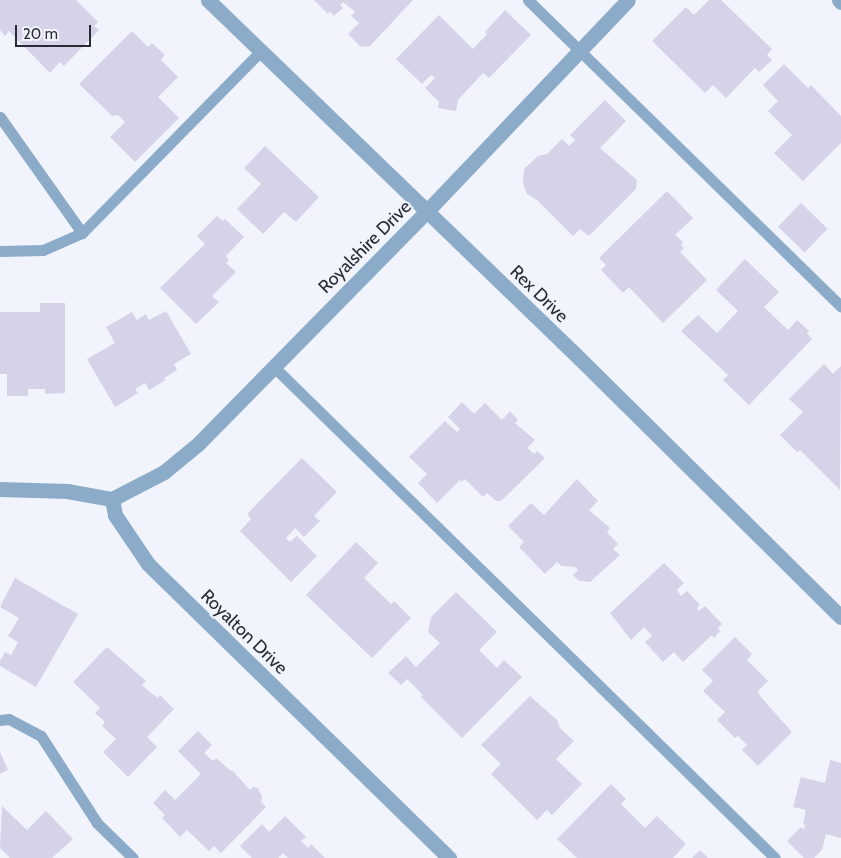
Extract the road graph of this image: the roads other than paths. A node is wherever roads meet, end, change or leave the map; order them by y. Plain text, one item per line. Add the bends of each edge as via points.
1 (208, 0) edge
2 (528, 0) edge
3 (628, 0) edge
4 (580, 50) junction
5 (261, 51) junction
6 (0, 117) edge
7 (427, 212) junction
8 (82, 233) junction
9 (0, 251) edge
10 (841, 306) edge
11 (274, 367) junction
12 (0, 489) edge
13 (112, 499) junction
14 (841, 617) edge
15 (0, 720) edge
16 (133, 858) edge
17 (449, 858) edge
18 (775, 858) edge

1 - 5 street, Rex Drive
2 - 4 lane
3 - 4 street, Royalshire Drive
4 - 7 street, Royalshire Drive
4 - 10 lane
5 - 7 street, Rex Drive
5 - 8 lane
6 - 8 lane
7 - 11 street, Royalshire Drive
7 - 14 street, Rex Drive
8 - 9 lane via 43,250
11 - 13 street, Royalshire Drive via 198,444 164,472
11 - 18 lane
12 - 13 street via 67,491
13 - 17 street, Royalton Drive via 116,515 148,564
15 - 16 lane via 9,719 41,736 98,823

